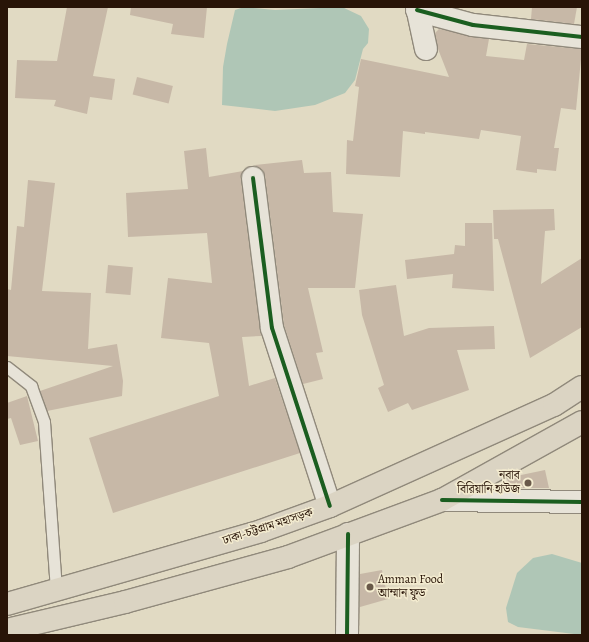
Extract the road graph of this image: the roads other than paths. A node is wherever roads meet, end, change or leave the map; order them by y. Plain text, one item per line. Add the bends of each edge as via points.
1 (417, 9) edge
2 (582, 37) edge
3 (426, 49) dead end
4 (253, 178) dead end
5 (7, 367) edge
6 (582, 387) edge
7 (582, 422) edge
8 (442, 500) junction
9 (582, 502) edge
10 (330, 506) junction
11 (348, 534) junction
12 (56, 589) junction
13 (7, 604) edge
14 (7, 630) edge
15 (347, 635) edge

1 - 2 street via 473,25
1 - 3 street
4 - 10 street via 272,328
5 - 12 lane via 31,386 44,422
6 - 10 highway, ঢাকা-চট্টগ্রাম মহাসড়ক via 554,406
7 - 8 highway
8 - 9 street
8 - 11 highway
10 - 12 highway, ঢাকা-চট্টগ্রাম মহাসড়ক via 261,531
11 - 14 highway via 288,557 125,602
11 - 15 street
12 - 13 highway, ঢাকা-চট্টগ্রাম মহাসড়ক

